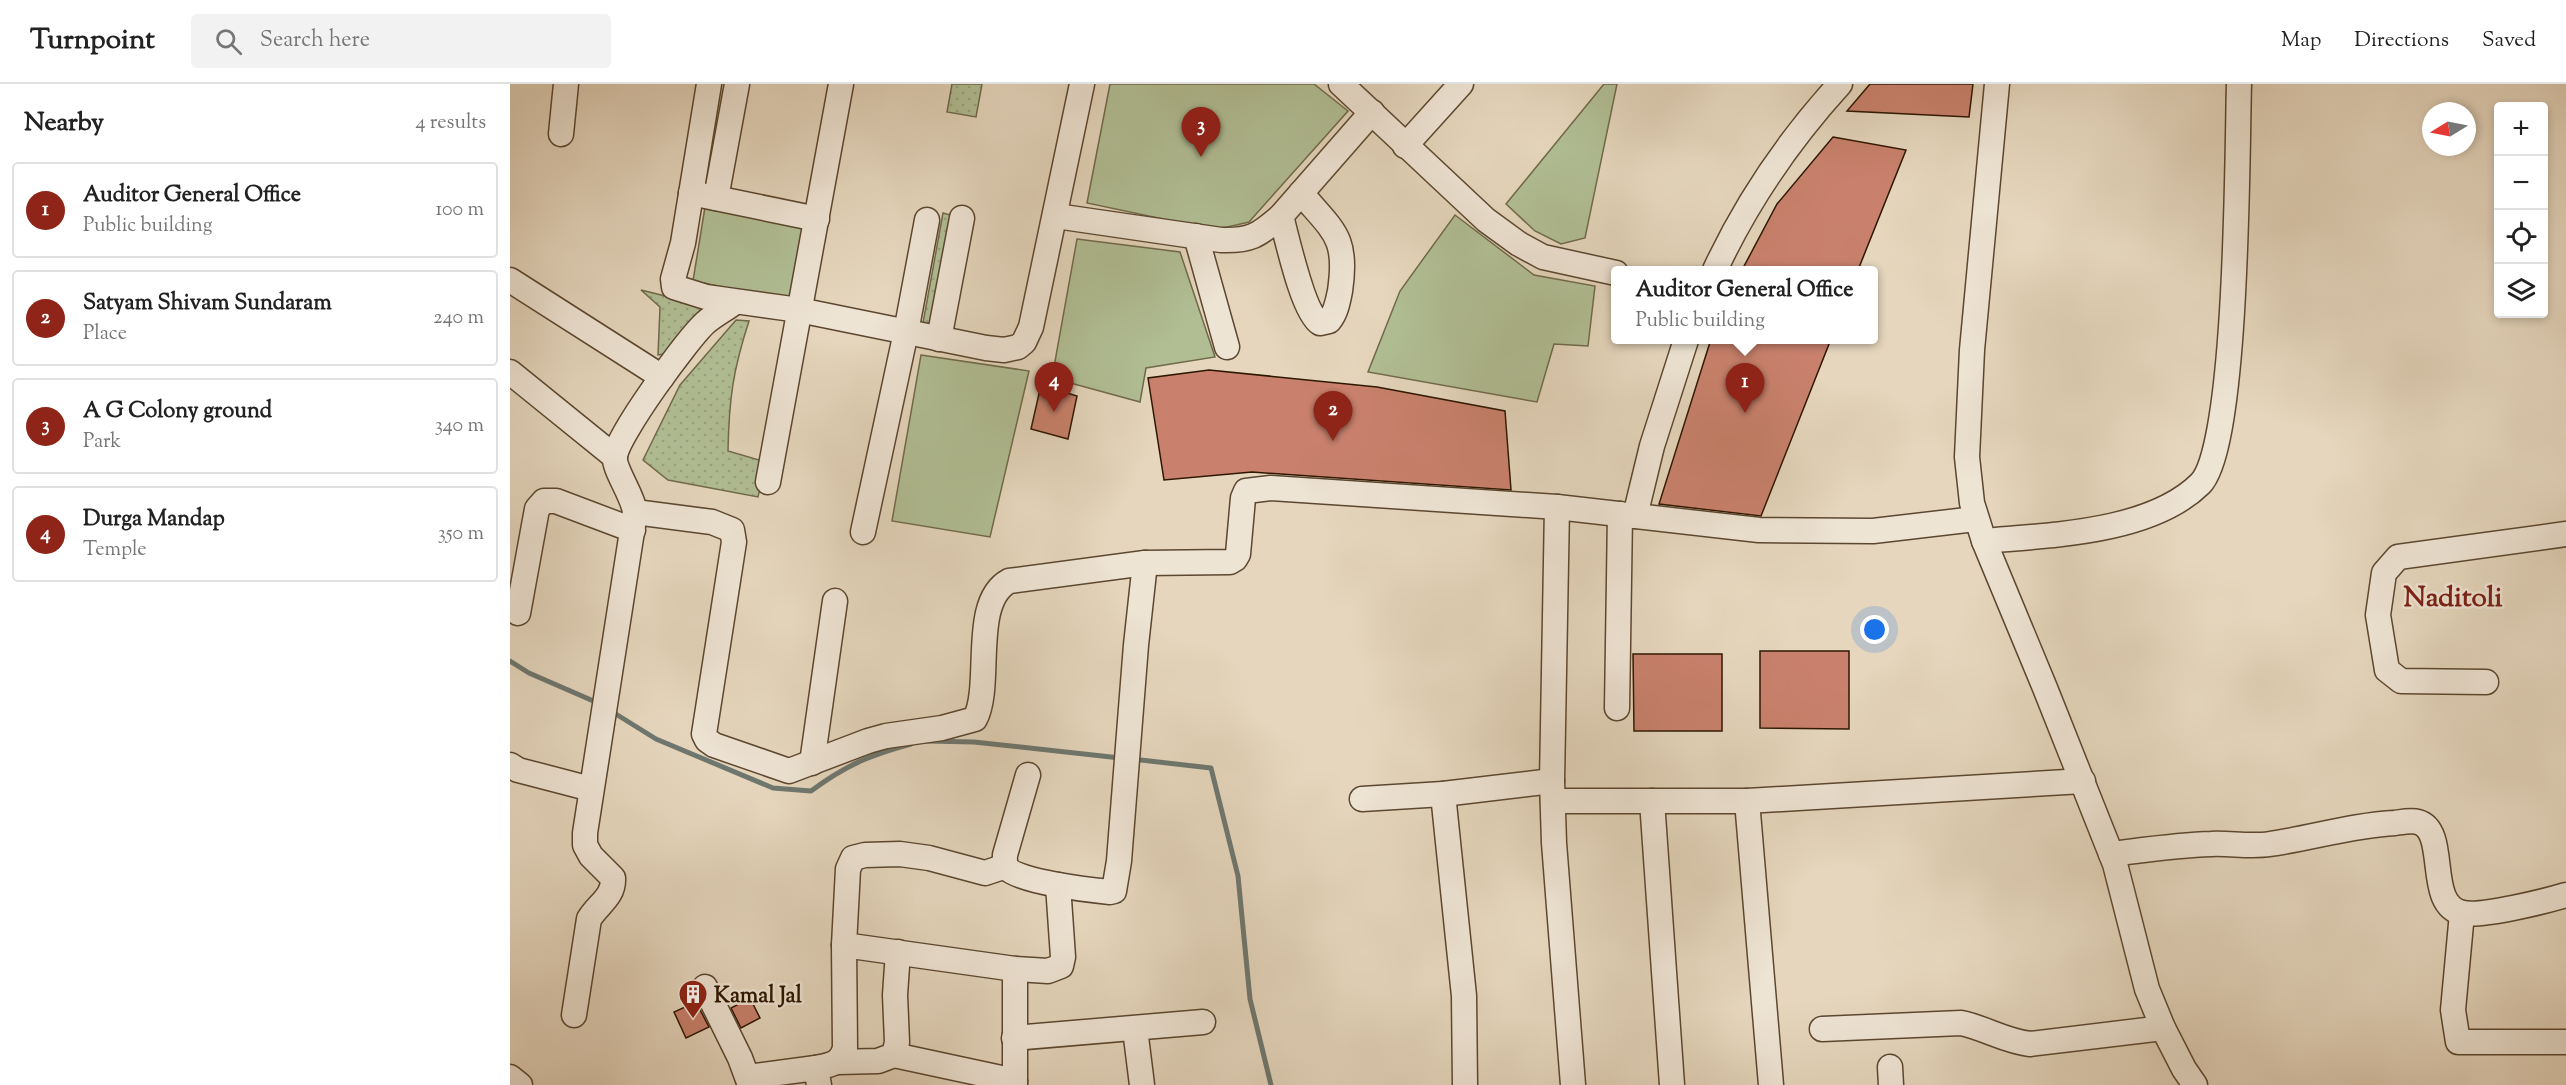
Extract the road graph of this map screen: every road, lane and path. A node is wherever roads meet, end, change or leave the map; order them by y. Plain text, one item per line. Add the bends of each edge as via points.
1 (566, 84) edge
2 (709, 84) edge
3 (737, 84) edge
4 (841, 84) edge
5 (1082, 84) edge
6 (1461, 84) edge
7 (1840, 84) edge
8 (1997, 84) edge
9 (2239, 84) edge
10 (1360, 95) edge
11 (561, 134) dead end
12 (1405, 146) junction
13 (691, 193) junction
14 (1301, 194) junction
15 (716, 198) junction
16 (1056, 216) junction
17 (1281, 216) junction
18 (962, 218) dead end
19 (817, 219) junction
20 (927, 220) dead end
21 (1196, 236) junction
22 (1717, 266) edge
23 (1611, 272) edge
24 (510, 280) edge
25 (735, 302) junction
26 (800, 310) junction
27 (906, 332) junction
28 (939, 339) junction
29 (1684, 344) edge
30 (1227, 347) dead end
31 (510, 372) edge
32 (662, 377) junction
33 (615, 457) junction
34 (768, 482) dead end
35 (1557, 507) junction
36 (1628, 515) junction
37 (1975, 519) junction
38 (634, 521) junction
39 (862, 532) dead end
40 (2566, 534) edge
41 (1984, 541) junction
42 (1145, 563) junction
43 (835, 601) dead end
44 (518, 613) dead end
45 (2486, 682) dead end
46 (1617, 708) dead end
47 (812, 763) junction
48 (510, 765) edge
49 (1028, 775) dead end
50 (2083, 781) junction
51 (591, 789) junction
52 (1553, 791) junction
53 (1443, 794) junction
54 (1362, 799) dead end
55 (1652, 801) junction
56 (1747, 801) junction
57 (2111, 854) junction
58 (1006, 866) junction
59 (1058, 885) junction
60 (2566, 895) edge
61 (2462, 913) junction
62 (844, 945) junction
63 (898, 952) junction
64 (1015, 969) junction
65 (705, 987) dead end
66 (574, 1015) dead end
67 (1203, 1022) dead end
68 (2163, 1028) junction
69 (1135, 1029) junction
70 (1822, 1029) dead end
71 (1014, 1038) junction
72 (2566, 1042) edge
73 (894, 1055) junction
74 (824, 1072) edge
75 (510, 1077) edge
76 (749, 1081) edge
77 (1015, 1083) edge
78 (520, 1085) edge
79 (1142, 1085) edge
80 (1465, 1085) edge
81 (1573, 1085) edge
82 (1672, 1085) edge
83 (1771, 1085) edge
84 (2195, 1085) edge

1 - 11 street
2 - 13 street
3 - 15 street
4 - 19 street
5 - 16 street
6 - 12 street
7 - 22 street via 1806,121 1754,195
8 - 37 street via 1969,411 1968,478
9 - 41 street via 2229,353 2220,427 2203,482 2161,510 2116,524
10 - 12 street
10 - 14 street
12 - 23 street via 1486,220 1519,244 1544,257
13 - 15 street
13 - 25 street via 674,287
14 - 17 street
14 - 17 street via 1332,229 1343,254 1339,297 1329,321 1316,321 1304,298
15 - 19 street
16 - 21 street
16 - 28 street via 1031,327 1024,342 1004,350
17 - 21 street via 1244,241
18 - 28 street
19 - 26 street
20 - 27 street
21 - 30 street
24 - 32 street
25 - 26 street
25 - 32 street via 705,323
26 - 27 street
26 - 34 street
27 - 28 street
27 - 39 street
29 - 36 street
31 - 33 street
32 - 33 street
33 - 38 street via 634,502
35 - 36 street
35 - 42 street via 1249,489 1243,498 1235,559
35 - 52 street
36 - 37 street via 1759,530 1806,531 1873,531
36 - 46 street
37 - 41 street
38 - 44 street via 544,501 537,509
38 - 47 street via 712,522 734,534 704,721 705,738 714,746 780,770 797,770
38 - 51 street
40 - 45 street via 2398,557 2384,573 2378,615 2387,670 2401,681
41 - 50 street
42 - 47 street via 1002,585 994,596 990,613 975,719 877,738
42 - 59 street via 1114,891
43 - 47 street
48 - 51 street
49 - 58 street via 1005,855
50 - 56 street
50 - 57 street
51 - 66 street via 585,845 613,878 614,887 589,919
52 - 53 street
52 - 55 street
52 - 81 street
53 - 54 street
53 - 80 street via 1464,996
55 - 56 street
55 - 82 street
56 - 83 street
57 - 61 street via 2210,844 2268,844 2371,824 2416,822 2431,830 2443,894
57 - 68 street via 2147,988
58 - 59 street via 1013,873
58 - 62 street via 985,873 900,854 853,858 848,869
59 - 64 street via 1063,957 1060,966 1048,971
60 - 61 street
61 - 72 street via 2453,1010 2458,1042
62 - 63 street
62 - 74 street via 845,1048 841,1058
63 - 64 street
63 - 73 street
64 - 71 street
65 - 76 street
67 - 69 street
68 - 70 street via 2030,1044 1961,1023
68 - 84 street
69 - 71 street
69 - 79 street
71 - 77 street
73 - 74 street
73 - 77 street
74 - 76 street
75 - 78 street

